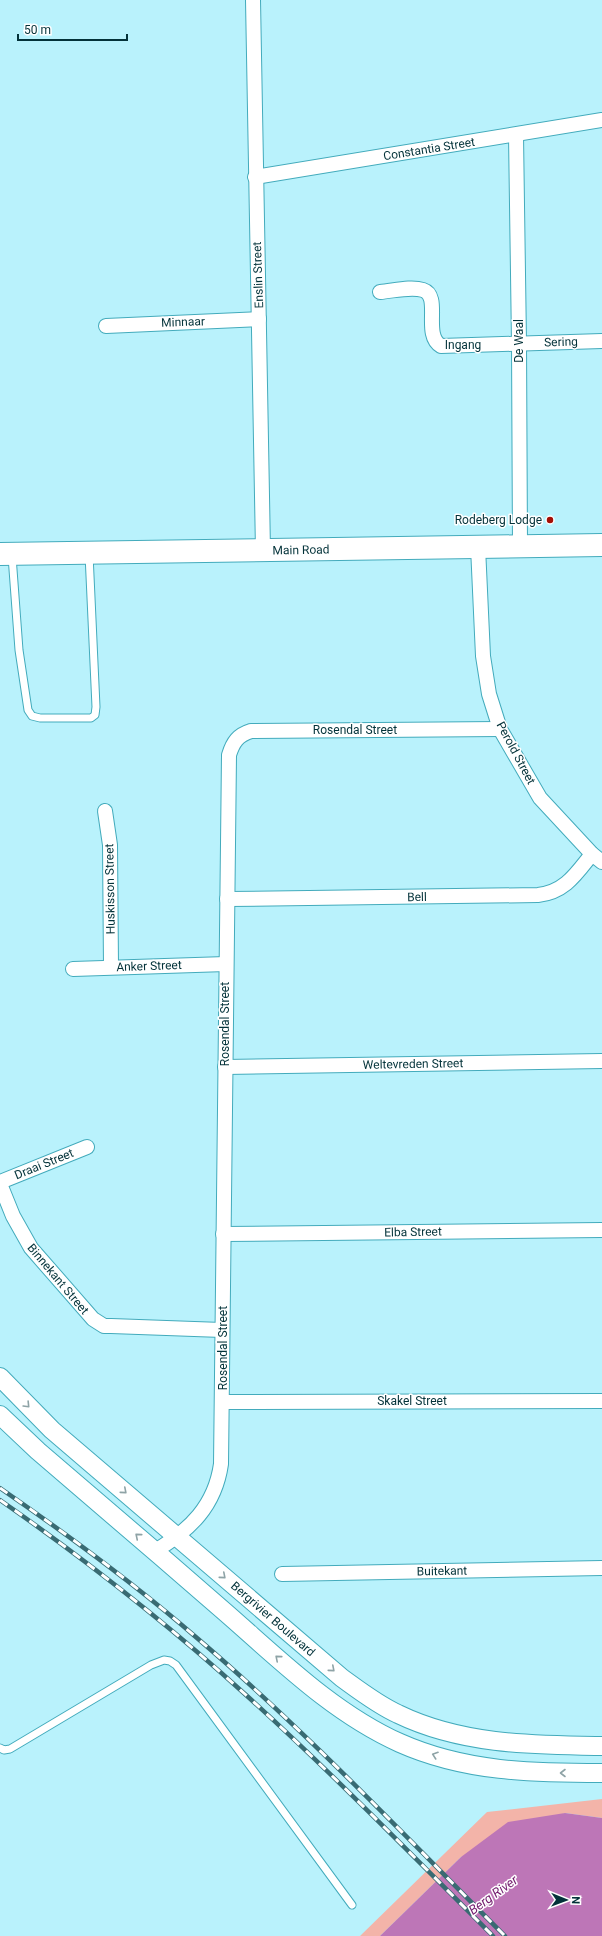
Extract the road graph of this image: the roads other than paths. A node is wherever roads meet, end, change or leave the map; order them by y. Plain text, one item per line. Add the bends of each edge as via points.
1 (253, 0) edge
2 (602, 120) edge
3 (516, 134) junction
4 (255, 177) junction
5 (380, 292) dead end
6 (259, 319) junction
7 (106, 326) dead end
8 (602, 341) edge
9 (520, 344) junction
10 (602, 545) edge
11 (478, 547) junction
12 (520, 547) junction
13 (263, 551) junction
14 (6, 554) edge
15 (89, 554) junction
16 (500, 729) junction
17 (105, 811) dead end
18 (597, 858) edge
19 (227, 899) junction
20 (226, 964) junction
21 (111, 968) junction
22 (73, 969) dead end
23 (602, 1061) edge
24 (225, 1067) junction
25 (87, 1147) dead end
26 (0, 1183) edge
27 (602, 1230) edge
28 (223, 1234) junction
29 (222, 1330) junction
30 (0, 1376) edge
31 (602, 1401) edge
32 (222, 1402) junction
33 (0, 1415) edge
34 (177, 1537) junction
35 (155, 1551) junction
36 (602, 1568) edge
37 (282, 1574) dead end
38 (602, 1746) edge
39 (0, 1748) edge
40 (602, 1773) edge
41 (352, 1905) dead end

1 - 4 street, Enslin Street
2 - 3 street, Constantia Street
3 - 4 street, Constantia Street
3 - 9 street, De Waal
4 - 6 street, Enslin Street
5 - 9 street, Ingang via 418,289 428,293 433,335 441,346
6 - 7 street, Minnaar
6 - 13 street, Enslin Street
8 - 9 street, Sering
9 - 12 street, De Waal
10 - 12 main road, Main Road
11 - 12 main road, Main Road
11 - 13 main road, Main Road
11 - 16 street, Perold Street via 483,656 489,694
13 - 15 main road, Main Road
14 - 15 main road, Main Road
14 - 15 lane via 28,710 32,716 55,719 91,718 95,715
16 - 18 street, Perold Street via 540,798
16 - 19 street, Rosendal Street via 252,731 244,734 232,745 229,755
17 - 21 street, Huskisson Street via 110,845
18 - 19 street, Bell via 558,890 538,895
19 - 20 street, Rosendal Street
20 - 21 street, Anker Street
20 - 24 street, Rosendal Street
21 - 22 street, Anker Street
23 - 24 street, Weltevreden Street
24 - 28 street, Rosendal Street
25 - 26 street, Draai Street
26 - 29 street, Binnekant Street via 13,1216 31,1248 93,1319 104,1326
27 - 28 street, Elba Street
28 - 29 street, Rosendal Street
29 - 32 street, Rosendal Street
30 -> 34 street, Bergrivier Boulevard via 52,1430
31 - 32 street, Skakel Street
32 - 34 street, Rosendal Street via 221,1464 216,1488 202,1510
35 -> 33 street
34 - 35 street, Rosendal Street
34 -> 38 street, Bergrivier Boulevard via 342,1678 398,1714 476,1739 535,1745
40 -> 35 street via 532,1773 483,1767 445,1759 401,1743 370,1728 340,1709 294,1673
36 - 37 street, Buitekant
39 - 41 lane via 10,1749 137,1673 161,1661 170,1660

